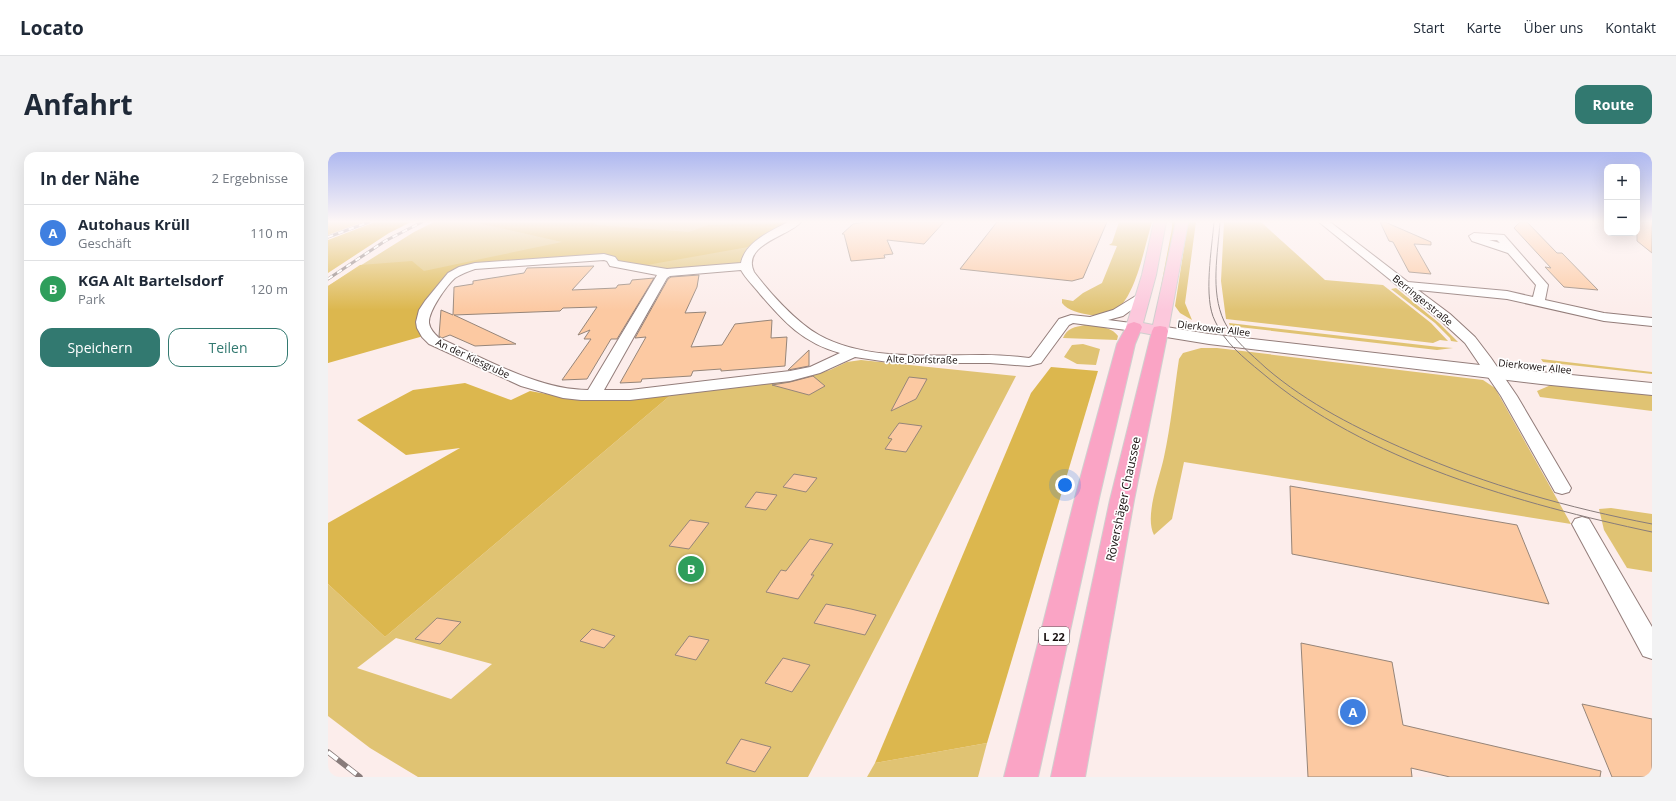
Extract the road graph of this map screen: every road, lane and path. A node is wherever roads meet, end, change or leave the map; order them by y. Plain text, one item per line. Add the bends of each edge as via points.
1 (753, 251) edge
2 (1153, 251) edge
3 (1174, 251) edge
4 (1361, 251) edge
5 (1511, 251) edge
6 (746, 266) junction
7 (667, 273) junction
8 (1404, 285) junction
9 (1143, 297) junction
10 (1538, 301) junction
11 (1081, 320) junction
12 (1652, 322) edge
13 (1152, 327) junction
14 (854, 352) junction
15 (1489, 366) junction
16 (1652, 378) edge
17 (1652, 389) edge
18 (593, 396) junction
19 (1562, 488) dead end
20 (1582, 524) dead end
21 (1652, 649) edge
22 (1021, 777) edge
23 (1068, 777) edge

1 - 6 street
2 - 9 main road, Rövershäger Chaussee / L 22
3 - 13 main road, Rövershäger Chaussee / L 22
4 - 8 street, Berringerstraße
5 - 10 street via 1542,284
6 - 7 street, An der Kiesgrube
6 - 14 street, Alte Dorfstraße via 758,284 808,335
7 - 18 street via 662,276
7 - 18 street, An der Kiesgrube via 614,264 611,259 604,257 476,266 451,276 423,311 422,321 427,335 434,341 526,383 563,393
8 - 10 street via 1507,295
8 - 15 street, Berringerstraße via 1457,327
9 - 11 street via 1118,313
9 - 13 main road, Rövershäger Chaussee / L 22
10 - 12 street via 1604,317
11 - 13 street, Alte Dorfstraße
11 - 14 street, Alte Dorfstraße via 1071,319 1064,322 1036,360 1029,362 985,359 896,360
13 - 15 main road, Dierkower Allee via 1216,340
13 - 22 highway, Rövershäger Chaussee / L 22 via 1126,344
13 - 23 highway, Rövershäger Chaussee / L 22 via 1122,500
14 - 18 street, An der Kiesgrube via 816,370 790,376 630,395
15 - 16 main road, Dierkower Allee
15 - 17 main road, Dierkower Allee via 1541,378
15 - 19 street, Dierkower Allee
20 - 21 street

